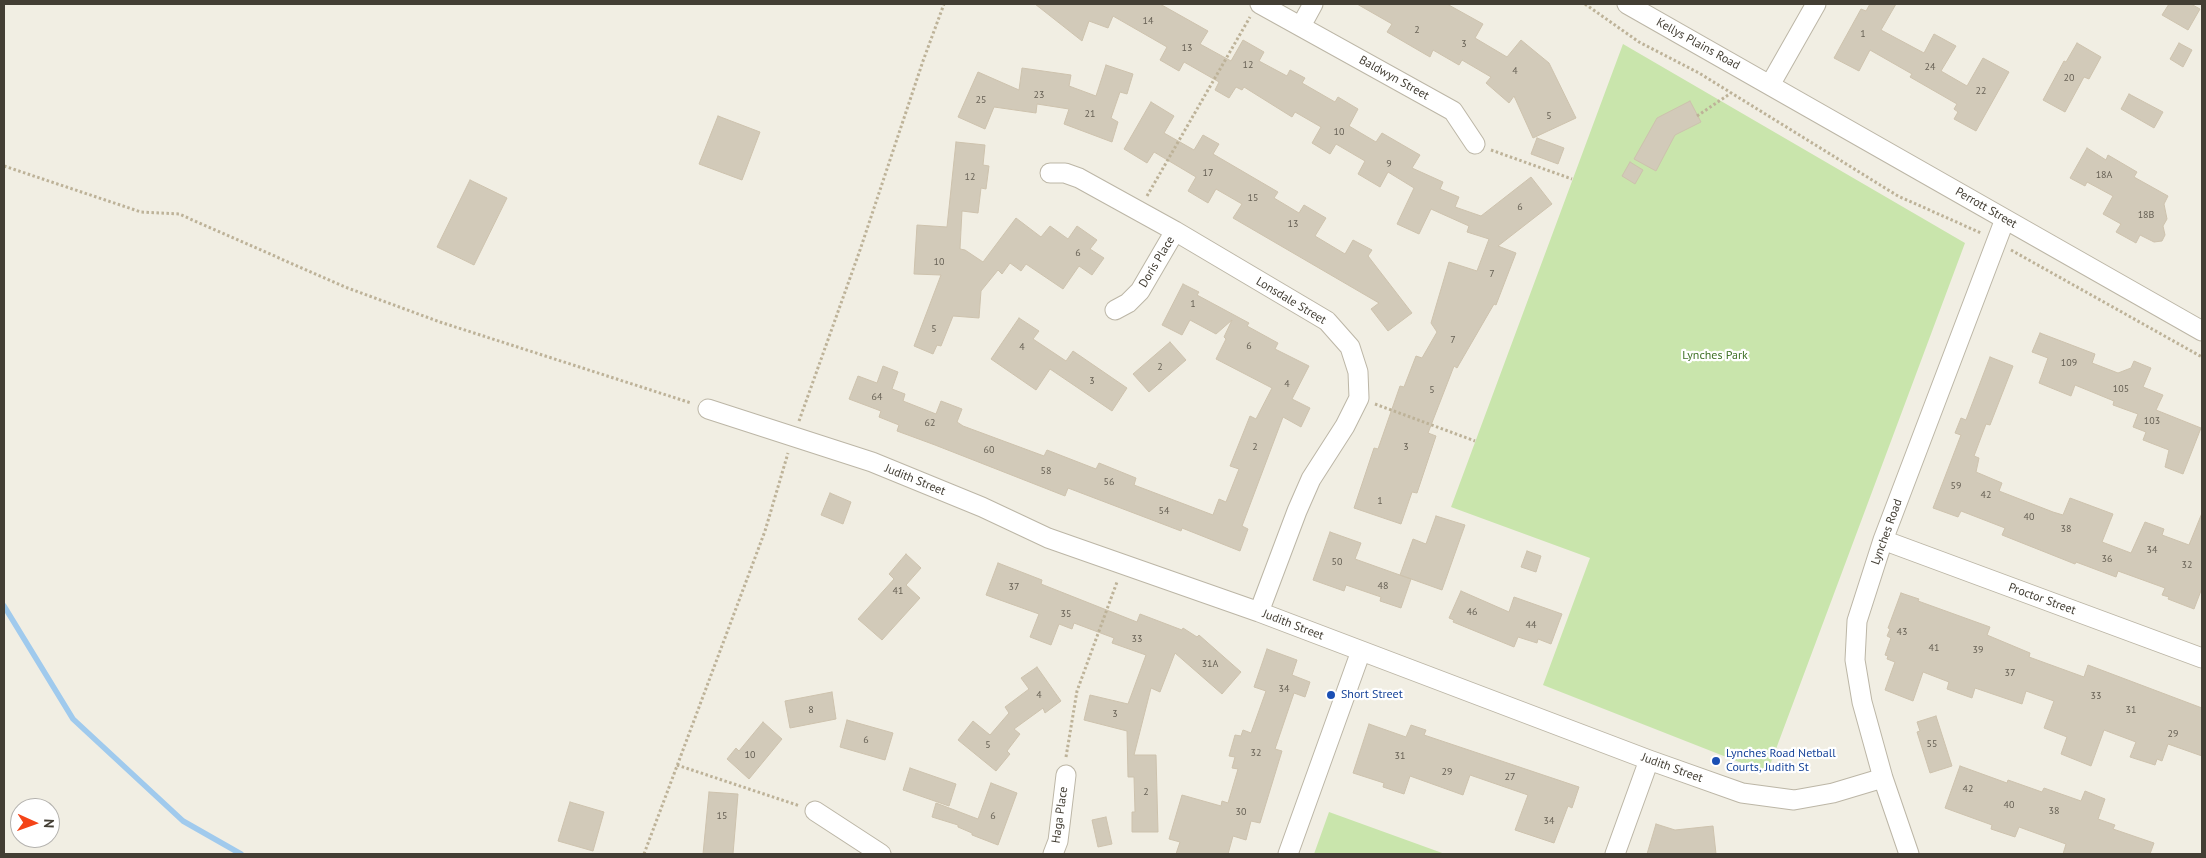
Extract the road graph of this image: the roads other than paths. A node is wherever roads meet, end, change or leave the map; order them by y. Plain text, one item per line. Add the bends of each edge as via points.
1 (1313, 4) edge
2 (1627, 4) edge
3 (1816, 4) edge
4 (1257, 8) edge
5 (1301, 26) junction
6 (1770, 84) junction
7 (1475, 144) dead end
8 (1050, 173) dead end
9 (2005, 219) junction
10 (1175, 231) junction
11 (1115, 310) dead end
12 (2202, 331) edge
13 (708, 409) road end
14 (1883, 540) junction
15 (1259, 612) junction
16 (1361, 651) junction
17 (2202, 658) edge
18 (1649, 760) junction
19 (1066, 775) dead end
20 (1883, 778) junction
21 (815, 811) dead end
22 (881, 854) edge
23 (1053, 854) edge
24 (1288, 854) edge
25 (1615, 854) edge
26 (1908, 854) edge

1 - 5 street
2 - 6 street, Kellys Plains Road
3 - 6 street
4 - 5 street, Baldwyn Street
5 - 7 street, Baldwyn Street via 1453,111
6 - 9 street, Perrott Street
8 - 10 street, Lonsdale Street via 1080,178
9 - 12 street, Perrott Street
9 - 14 street, Lynches Road
10 - 11 street, Doris Place via 1140,291
10 - 15 street, Lonsdale Street via 1326,321 1350,347 1358,372 1359,398 1296,511
13 - 15 street, Judith Street via 872,462 1048,538
14 - 17 street, Proctor Street
14 - 20 street, Lynches Road via 1857,621 1855,660 1862,702
15 - 16 street, Judith Street
16 - 18 street, Judith Street
16 - 24 street
18 - 20 street, Judith Street via 1742,793 1794,800 1833,793
18 - 25 street
19 - 23 street, Haga Place via 1058,841
20 - 26 street, Lynches Road
21 - 22 street

